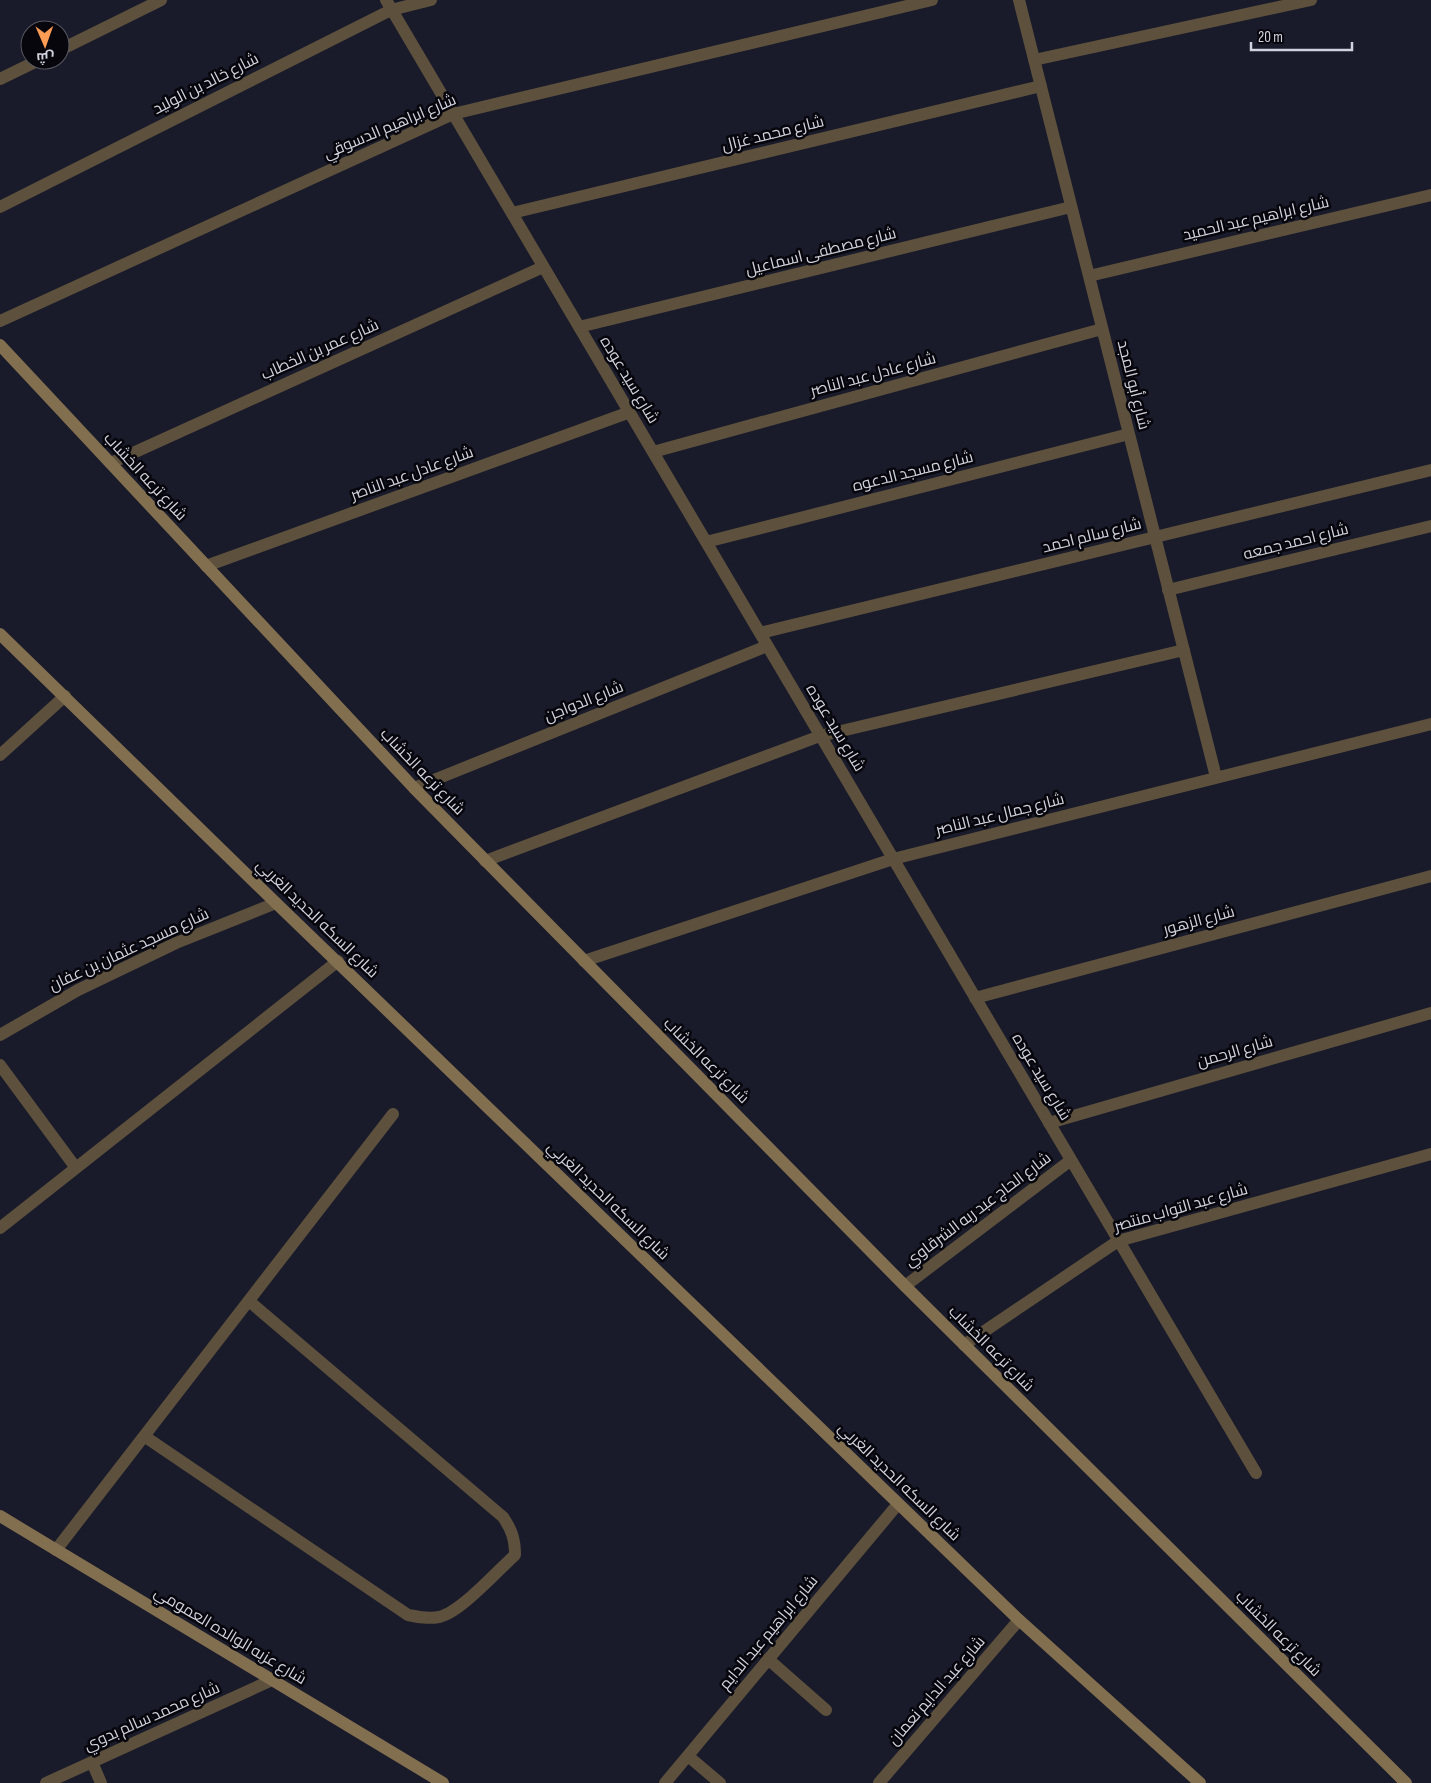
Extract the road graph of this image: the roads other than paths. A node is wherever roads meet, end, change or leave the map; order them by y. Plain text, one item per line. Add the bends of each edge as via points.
1 (161, 0) edge
2 (431, 0) edge
3 (932, 0) edge
4 (1019, 0) edge
5 (1311, 0) edge
6 (388, 5) edge
7 (70, 45) edge
8 (1034, 60) junction
9 (20, 69) edge
10 (0, 79) edge
11 (1041, 86) junction
12 (453, 114) junction
13 (1431, 195) edge
14 (0, 207) edge
15 (1072, 208) junction
16 (512, 214) junction
17 (543, 267) junction
18 (1089, 276) junction
19 (0, 321) edge
20 (579, 327) junction
21 (1102, 329) junction
22 (0, 345) edge
23 (630, 412) junction
24 (1129, 434) junction
25 (653, 452) junction
26 (111, 463) junction
27 (1431, 470) edge
28 (1431, 526) edge
29 (1155, 537) junction
30 (706, 542) junction
31 (206, 566) junction
32 (1168, 590) junction
33 (760, 633) junction
34 (0, 634) edge
35 (767, 646) junction
36 (1184, 650) junction
37 (65, 696) junction
38 (1431, 724) edge
39 (820, 736) junction
40 (0, 754) edge
41 (1216, 777) junction
42 (414, 788) junction
43 (893, 859) junction
44 (486, 861) junction
45 (1431, 876) edge
46 (276, 903) junction
47 (584, 961) junction
48 (338, 962) junction
49 (975, 998) junction
50 (1431, 1013) edge
51 (0, 1035) edge
52 (0, 1065) edge
53 (392, 1114) dead end
54 (1049, 1123) junction
55 (1431, 1154) edge
56 (1071, 1160) junction
57 (76, 1168) junction
58 (0, 1228) edge
59 (1118, 1241) junction
60 (904, 1286) junction
61 (248, 1301) junction
62 (964, 1345) junction
63 (144, 1436) junction
64 (1256, 1473) dead end
65 (898, 1504) junction
66 (0, 1516) edge
67 (56, 1550) junction
68 (1019, 1620) junction
69 (768, 1659) junction
70 (272, 1680) junction
71 (826, 1710) dead end
72 (688, 1756) junction
73 (92, 1762) junction
74 (46, 1783) edge
75 (101, 1783) edge
76 (443, 1783) edge
77 (665, 1783) edge
78 (720, 1783) edge
79 (879, 1783) edge
80 (1200, 1783) edge
81 (1406, 1783) edge

1 - 7 street
2 - 6 street, شارع خالد بن الوليد
3 - 12 street, شارع ابراهيم الدسوقي
4 - 8 street, شارع أبو المجد
5 - 8 street
6 - 12 street, شارع سيد عوده
6 - 14 street, شارع خالد بن الوليد
8 - 11 street, شارع أبو المجد
9 - 10 street
11 - 15 street, شارع أبو المجد
11 - 16 street, شارع محمد غزال
12 - 16 street, شارع سيد عوده
12 - 19 street, شارع ابراهيم الدسوقي
13 - 18 street, شارع ابراهيم عبد الحميد
15 - 18 street, شارع أبو المجد
15 - 20 street, شارع مصطفى اسماعيل
16 - 17 street, شارع سيد عوده
17 - 20 street, شارع سيد عوده
17 - 26 street, شارع عمر بن الخطاب
18 - 21 street, شارع أبو المجد
20 - 23 street, شارع سيد عوده
21 - 24 street, شارع أبو المجد
21 - 25 street, شارع عادل عبد الناصر
22 - 26 street, شارع ترعه الخشاب
23 - 25 street, شارع سيد عوده
23 - 31 street, شارع عادل عبد الناصر
24 - 29 street, شارع أبو المجد
24 - 30 street, شارع مسجد الدعوه
25 - 30 street, شارع سيد عوده
26 - 31 street, شارع ترعه الخشاب
27 - 29 street, شارع سالم احمد
28 - 32 street, شارع احمد جمعه
29 - 32 street, شارع أبو المجد
29 - 33 street, شارع سالم احمد
30 - 33 street, شارع سيد عوده
31 - 42 street, شارع ترعه الخشاب
32 - 36 street, شارع أبو المجد
33 - 35 street, شارع سيد عوده
34 - 37 street, شارع السكه الحديد الغربي
35 - 39 street, شارع سيد عوده
35 - 42 street, شارع الدواجن
36 - 39 street
36 - 41 street, شارع أبو المجد
37 - 40 street
37 - 46 street, شارع السكه الحديد الغربي
38 - 41 street, شارع جمال عبد الناصر
39 - 43 street, شارع سيد عوده
39 - 44 street
41 - 43 street, شارع جمال عبد الناصر
42 - 44 street, شارع ترعه الخشاب
43 - 47 street, شارع جمال عبد الناصر
43 - 49 street, شارع سيد عوده
44 - 47 street, شارع ترعه الخشاب
45 - 49 street, شارع الزهور
46 - 48 street, شارع السكه الحديد الغربي
46 - 51 street, شارع مسجد عثمان بن عفان via 167,947 78,990
47 - 60 street, شارع ترعه الخشاب
48 - 57 street
48 - 65 street, شارع السكه الحديد الغربي
49 - 54 street, شارع سيد عوده
50 - 54 street, شارع الرحمن
52 - 57 street
53 - 61 street
54 - 56 street, شارع سيد عوده
55 - 59 street, شارع عبد التواب منتصر
56 - 59 street, شارع سيد عوده
56 - 60 street, شارع الحاج عبد ربه الشرقاوي
57 - 58 street
59 - 62 street, شارع عبد التواب منتصر
59 - 64 street, شارع سيد عوده
60 - 62 street, شارع ترعه الخشاب
61 - 63 street
61 - 63 street via 504,1516 515,1541 515,1555 456,1610 441,1617 424,1619 408,1615
62 - 81 street, شارع ترعه الخشاب
63 - 67 street
65 - 68 street, شارع السكه الحديد الغربي
65 - 69 street, شارع ابراهيم عبد الدايم
66 - 67 street, شارع عزبه الوالده العمومي
67 - 70 street, شارع عزبه الوالده العمومي
68 - 79 street, شارع عبد الدايم نعمان
68 - 80 street, شارع السكه الحديد الغربي
69 - 71 street
69 - 72 street, شارع ابراهيم عبد الدايم
70 - 73 street, شارع محمد سالم بدوي
70 - 76 street, شارع عزبه الوالده العمومي
72 - 77 street, شارع ابراهيم عبد الدايم
72 - 78 street
73 - 74 street, شارع محمد سالم بدوي
73 - 75 street

